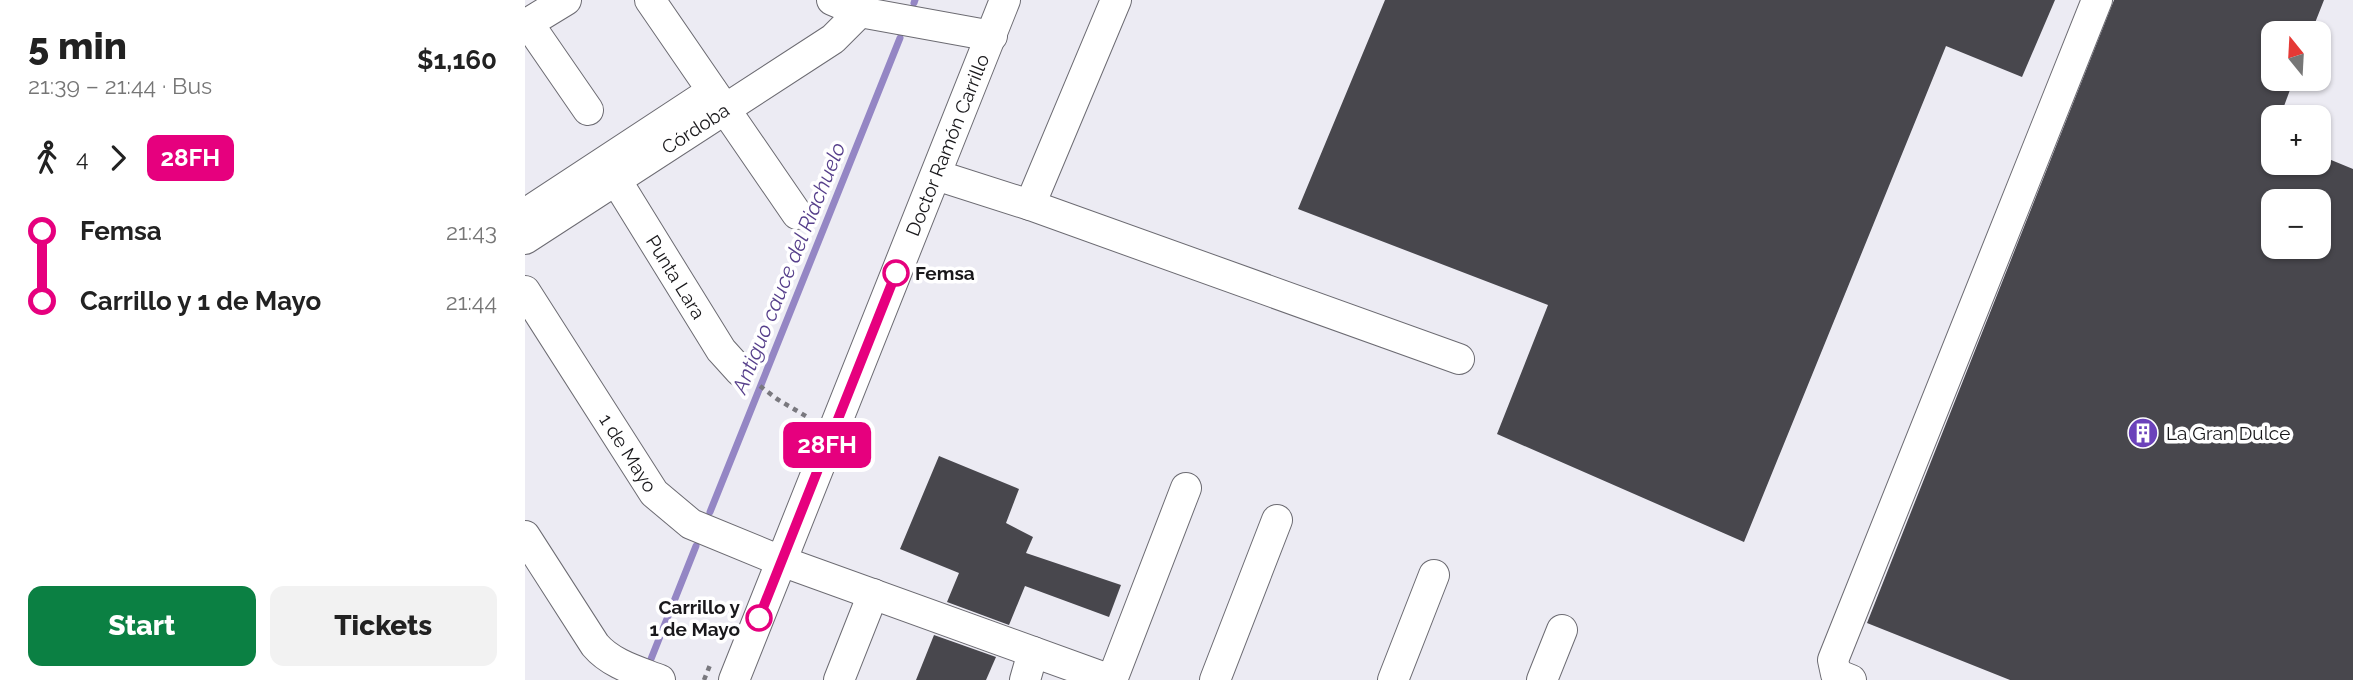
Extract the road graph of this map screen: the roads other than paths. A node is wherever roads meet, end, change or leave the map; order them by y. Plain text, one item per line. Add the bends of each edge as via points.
1 (566, 0) edge
2 (650, 0) edge
3 (832, 0) edge
4 (1005, 0) edge
5 (1116, 0) edge
6 (2097, 0) edge
7 (860, 12) junction
8 (527, 24) edge
9 (992, 36) junction
10 (718, 100) junction
11 (588, 110) dead end
12 (936, 175) junction
13 (616, 180) junction
14 (1030, 205) junction
15 (525, 214) edge
16 (797, 214) dead end
17 (525, 239) edge
18 (525, 291) edge
19 (1459, 359) dead end
20 (740, 371) dead end
21 (1186, 488) dead end
22 (1277, 520) dead end
23 (525, 536) edge
24 (781, 561) junction
25 (1434, 575) dead end
26 (873, 594) junction
27 (1562, 630) dead end
28 (1033, 652) junction
29 (660, 680) edge
30 (734, 680) edge
31 (839, 680) edge
32 (1025, 680) edge
33 (1111, 680) edge
34 (1215, 680) edge
35 (1393, 680) edge
36 (1542, 680) edge
37 (1851, 680) edge

1 - 8 street
2 - 10 street
3 - 7 street
4 - 9 street, Doctor Ramón Carrillo
5 - 14 street
6 - 37 street via 1833,660 1836,674
7 - 9 street
7 - 10 street, Córdoba via 833,39
8 - 11 street
9 - 12 street, Doctor Ramón Carrillo
10 - 13 street, Córdoba
10 - 15 street
10 - 16 street
12 - 14 street
12 - 24 street, Doctor Ramón Carrillo
13 - 17 street, Córdoba
13 - 20 street, Punta Lara via 721,350
14 - 19 street
18 - 24 street, 1 de Mayo via 654,493 691,524
21 - 33 street
22 - 34 street
23 - 29 street via 594,645 615,662
24 - 26 street, 1 de Mayo
24 - 30 street, Doctor Ramón Carrillo
25 - 35 street
26 - 28 street, 1 de Mayo
26 - 31 street
27 - 36 street
28 - 32 street
28 - 33 street, 1 de Mayo

